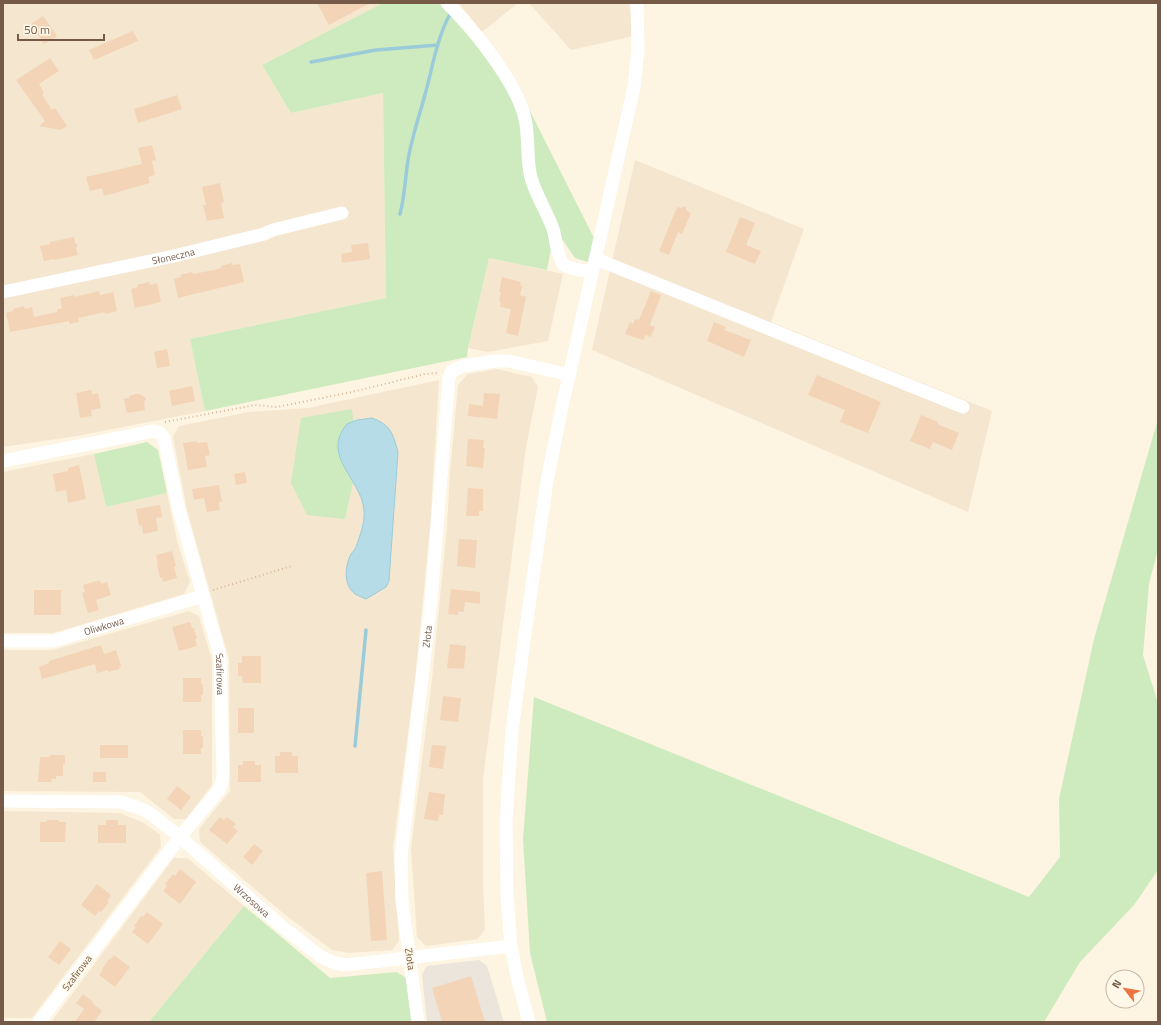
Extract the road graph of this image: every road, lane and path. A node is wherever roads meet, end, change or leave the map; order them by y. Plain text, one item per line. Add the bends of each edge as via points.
1 (447, 3) edge
2 (637, 3) edge
3 (342, 213) dead end
4 (594, 265) junction
5 (3, 292) edge
6 (452, 372) junction
7 (570, 375) junction
8 (255, 405) dead end
9 (963, 407) dead end
10 (3, 461) edge
11 (292, 566) dead end
12 (206, 594) junction
13 (3, 641) edge
14 (3, 801) edge
15 (180, 837) junction
16 (511, 946) junction
17 (410, 958) junction
18 (39, 1022) edge
19 (418, 1022) edge
20 (529, 1022) edge

1 - 4 street via 490,54 516,95 526,121 530,174 553,228 563,264 570,268
2 - 4 street via 638,49 634,87
3 - 5 street, Słoneczna via 174,256
4 - 7 street
4 - 9 street
6 - 7 street via 463,366 509,361
6 - 8 path via 425,374 277,407
6 - 17 street, Złota via 448,383 431,601 402,850 402,901
7 - 16 street via 541,520 512,739 506,856
10 - 12 street, Szafirowa via 147,432 160,433 164,438 178,506
11 - 12 path
12 - 13 street, Oliwkowa via 53,641
12 - 15 street, Szafirowa via 220,656 222,782 214,798
14 - 15 street, Wrzosowa via 127,804 142,808
15 - 17 street, Wrzosowa via 280,925 321,957 346,965
15 - 18 street, Szafirowa
16 - 17 street, Wrzosowa
16 - 20 street
17 - 19 street, Złota

